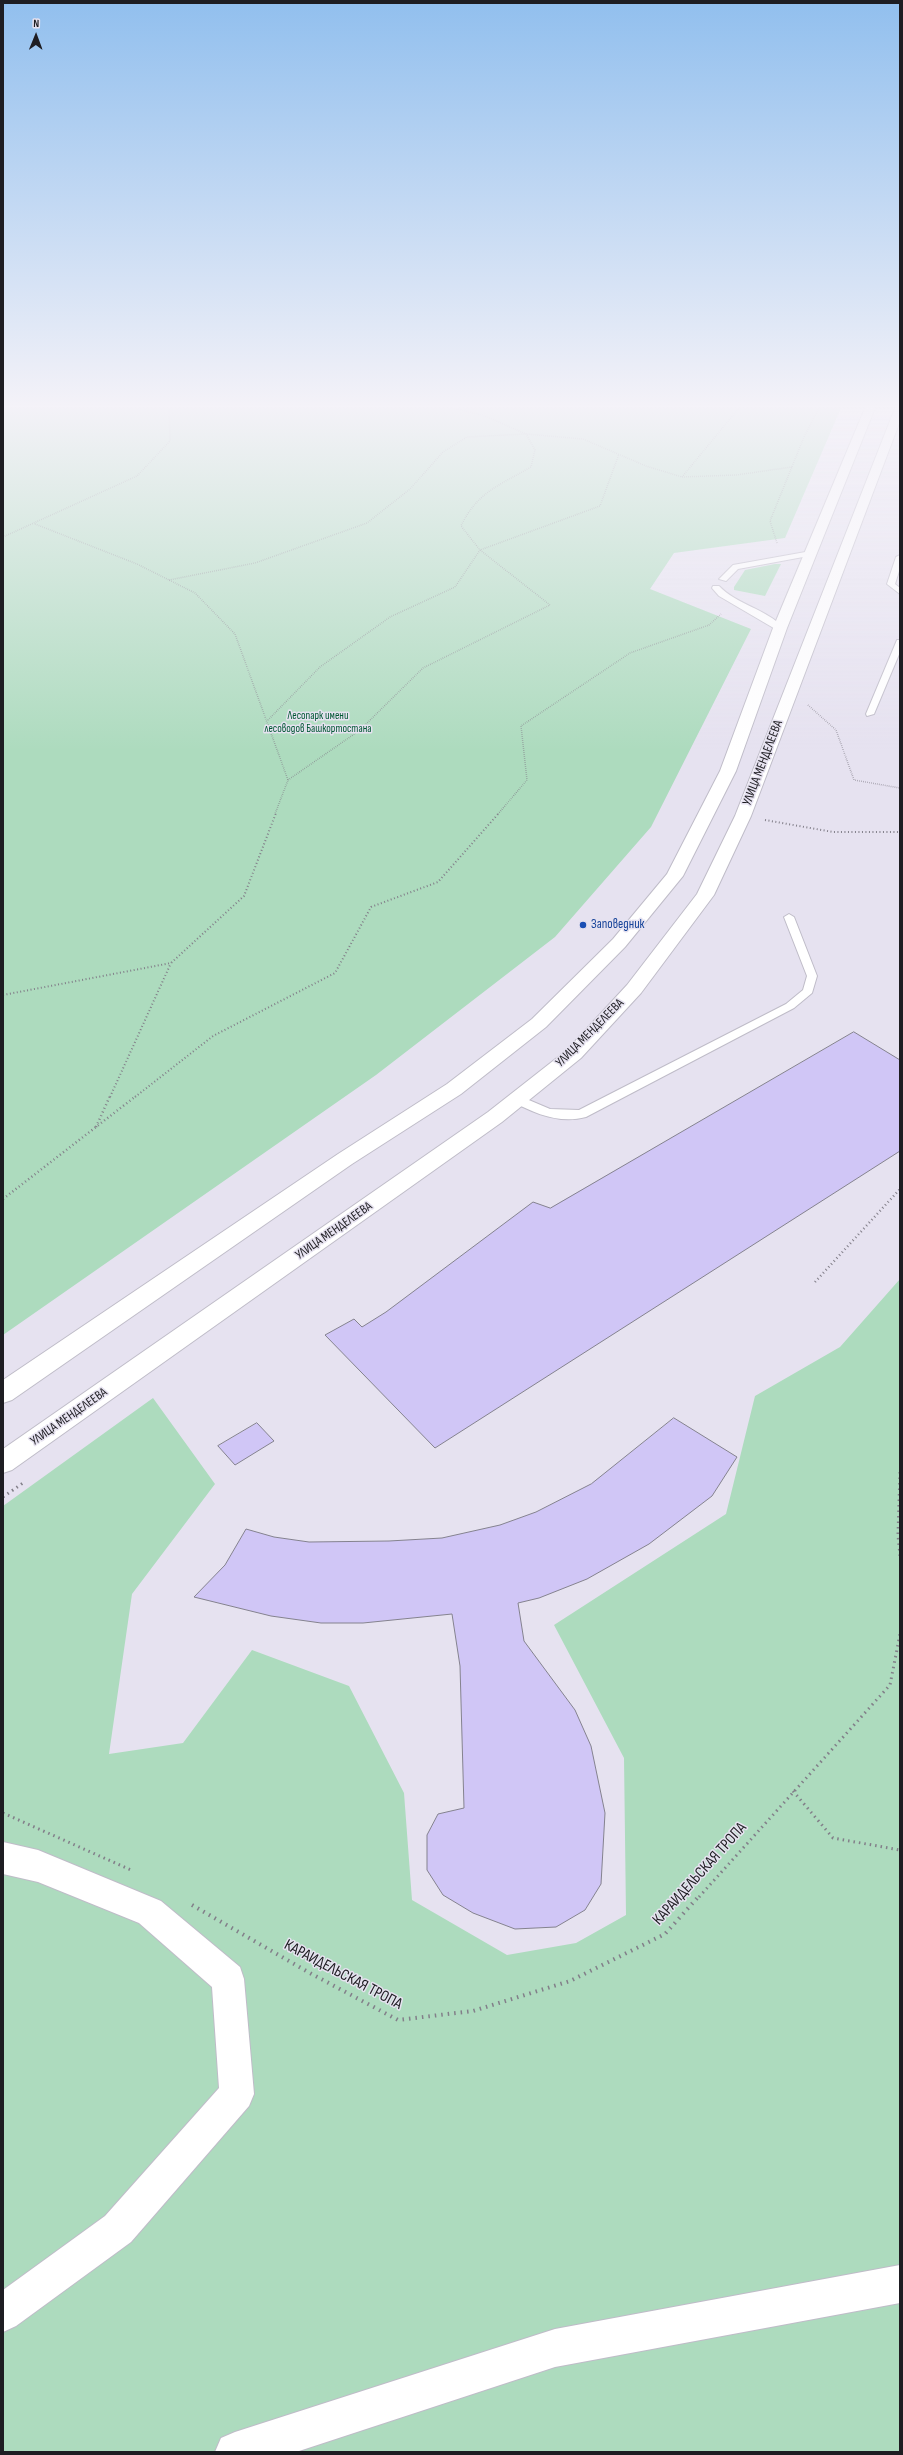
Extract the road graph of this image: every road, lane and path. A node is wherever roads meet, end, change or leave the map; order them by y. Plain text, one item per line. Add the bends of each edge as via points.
1 (38, 523) edge
2 (368, 523) edge
3 (462, 523) edge
4 (555, 523) edge
5 (770, 523) edge
6 (823, 523) edge
7 (856, 523) edge
8 (35, 524) junction
9 (3, 537) edge
10 (480, 550) junction
11 (811, 553) junction
12 (900, 557) edge
13 (782, 559) junction
14 (723, 579) dead end
15 (169, 580) junction
16 (716, 588) dead end
17 (900, 592) edge
18 (737, 601) junction
19 (780, 628) junction
20 (900, 642) edge
21 (804, 702) dead end
22 (870, 714) dead end
23 (268, 720) junction
24 (288, 780) junction
25 (900, 788) edge
26 (743, 816) junction
27 (900, 832) edge
28 (789, 916) dead end
29 (171, 963) junction
30 (3, 995) edge
31 (517, 1099) junction
32 (96, 1127) junction
33 (900, 1189) edge
34 (3, 1199) edge
35 (815, 1282) dead end
36 (3, 1393) edge
37 (3, 1463) edge
38 (900, 1472) edge
39 (900, 1556) edge
40 (900, 1634) edge
41 (793, 1791) junction
42 (3, 1813) edge
43 (900, 1850) edge
44 (3, 1858) edge
45 (139, 1874) dead end
46 (186, 1902) dead end
47 (900, 2284) edge
48 (3, 2313) edge
49 (235, 2452) edge

1 - 8 path
2 - 15 path via 255,563
3 - 10 path via 461,526
4 - 10 path
5 - 13 path
6 - 11 main road
7 - 26 main road, УЛИЦА МЕНДЕЛЕЕВА
8 - 9 path
8 - 15 path via 137,564
10 - 23 path via 455,587 390,617 320,667
10 - 24 path via 550,605 423,668 360,730
11 - 13 lane
11 - 19 main road
12 - 17 lane via 891,584
13 - 14 lane via 736,567
15 - 23 path via 195,593 235,634
16 - 18 lane
18 - 19 lane
18 - 32 path via 708,625 630,653 521,726 527,780 438,882 371,907 335,973 213,1036
19 - 36 main road via 728,771 675,876 619,943 539,1023 454,1089 345,1159
20 - 22 lane
21 - 25 path via 836,730 854,780
23 - 24 path
24 - 29 path via 244,896
26 - 27 path via 833,832
26 - 31 main road, УЛИЦА МЕНДЕЛЕЕВА via 705,895 634,989 574,1054
28 - 31 lane via 812,976 808,991 790,1006 582,1114 561,1116 539,1110
29 - 30 path
29 - 32 path
31 - 37 main road, УЛИЦА МЕНДЕЛЕЕВА via 489,1122
32 - 34 path
33 - 35 path
38 - 39 path
40 - 41 path, КАРАИДЕЛЬСКАЯ ТРОПА via 890,1685
41 - 43 path via 833,1838
41 - 46 path, КАРАИДЕЛЬСКАЯ ТРОПА via 665,1934 570,1980 472,2011 398,2020
42 - 45 path
44 - 48 main road via 38,1866 150,1912 228,1980 237,2094 118,2229
47 - 49 main road via 555,2348

